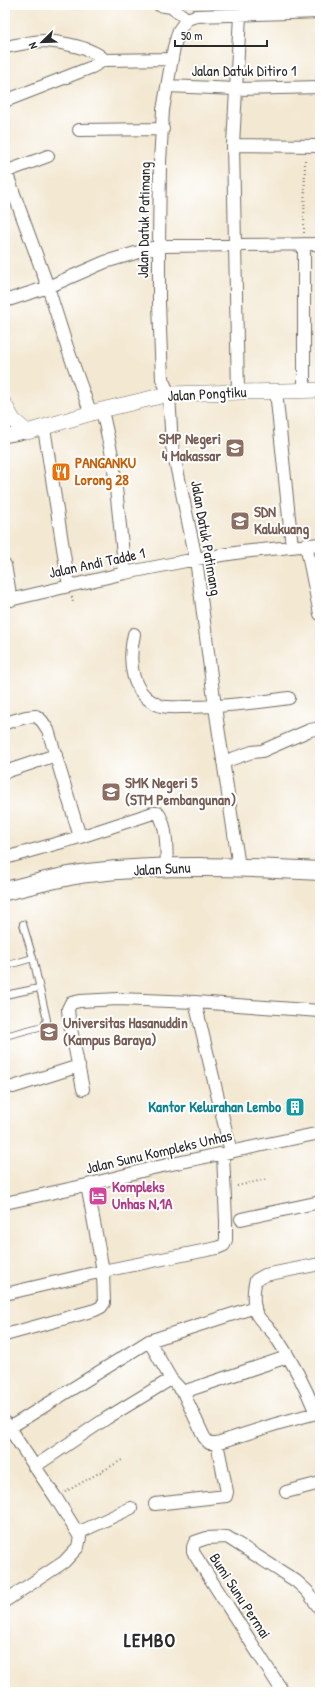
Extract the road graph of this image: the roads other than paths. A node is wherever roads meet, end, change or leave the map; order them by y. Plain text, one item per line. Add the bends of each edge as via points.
1 (159, 5) edge
2 (320, 12) edge
3 (194, 14) edge
4 (240, 15) junction
5 (5, 47) edge
6 (172, 59) junction
7 (104, 60) junction
8 (168, 86) junction
9 (320, 87) edge
10 (236, 89) junction
11 (5, 101) edge
12 (163, 129) junction
13 (79, 130) dead end
14 (233, 145) junction
15 (320, 146) edge
16 (48, 156) dead end
17 (6, 172) edge
18 (304, 244) junction
19 (320, 244) edge
20 (236, 245) junction
21 (159, 246) junction
22 (48, 287) junction
23 (5, 301) edge
24 (304, 390) junction
25 (320, 390) edge
26 (276, 391) junction
27 (238, 392) junction
28 (169, 394) junction
29 (5, 405) edge
30 (96, 412) junction
31 (44, 428) junction
32 (27, 432) junction
33 (5, 436) edge
34 (306, 544) junction
35 (320, 544) edge
36 (292, 547) junction
37 (196, 559) junction
38 (5, 565) edge
39 (125, 573) junction
40 (69, 586) junction
41 (8, 601) edge
42 (320, 614) edge
43 (134, 634) dead end
44 (290, 698) dead end
45 (215, 707) junction
46 (5, 723) edge
47 (320, 728) edge
48 (56, 755) junction
49 (224, 762) junction
50 (5, 772) edge
51 (80, 837) junction
52 (5, 858) edge
53 (167, 867) junction
54 (239, 867) junction
55 (320, 871) edge
56 (5, 891) edge
57 (23, 924) dead end
58 (33, 958) junction
59 (5, 966) edge
60 (39, 988) junction
61 (5, 995) edge
62 (196, 1002) junction
63 (320, 1011) edge
64 (5, 1036) edge
65 (79, 1066) junction
66 (13, 1087) dead end
67 (83, 1089) dead end
68 (320, 1133) edge
69 (227, 1153) junction
70 (87, 1185) junction
71 (320, 1202) edge
72 (5, 1203) edge
73 (241, 1219) dead end
74 (320, 1264) edge
75 (103, 1271) junction
76 (5, 1294) edge
77 (255, 1307) junction
78 (5, 1335) edge
79 (149, 1341) junction
80 (287, 1357) junction
81 (171, 1380) junction
82 (183, 1392) junction
83 (318, 1412) edge
84 (7, 1425) edge
85 (217, 1443) junction
86 (34, 1467) junction
87 (320, 1483) edge
88 (286, 1492) dead end
89 (155, 1504) dead end
90 (130, 1508) dead end
91 (78, 1533) junction
92 (6, 1600) edge
93 (320, 1609) edge
94 (282, 1692) edge

1 - 3 street
2 - 4 street
3 - 4 street
3 - 6 street, Jalan Datuk Patimang via 179,30
4 - 10 street
5 - 7 street via 46,41 83,48 97,53
6 - 7 street
6 - 8 street, Jalan Datuk Patimang
7 - 11 street
8 - 10 street, Jalan Datuk Ditiro 1
8 - 12 street, Jalan Datuk Patimang via 163,110
9 - 10 street, Jalan Datuk Ditiro 1
10 - 14 street
12 - 13 street
12 - 21 street, Jalan Datuk Patimang
14 - 15 street
14 - 20 street
16 - 17 street
17 - 22 street
18 - 19 street
18 - 20 street
18 - 24 street
20 - 21 street
20 - 27 street
21 - 22 street via 105,262
21 - 28 street, Jalan Datuk Patimang via 162,379
22 - 23 street
22 - 30 street via 67,347
24 - 25 street, Jalan Pongtiku
24 - 26 street, Jalan Pongtiku
26 - 27 street, Jalan Pongtiku
26 - 36 street
27 - 28 street, Jalan Pongtiku
28 - 30 street, Jalan Pongtiku
28 - 37 street, Jalan Datuk Patimang via 172,446
29 - 32 street via 13,420
30 - 31 street, Jalan Pongtiku
30 - 39 street via 113,460
31 - 32 street, Jalan Pongtiku
31 - 40 street
32 - 33 street
34 - 35 street, Jalan Andi Tadde 1
34 - 36 street, Jalan Andi Tadde 1
34 - 42 street
36 - 37 street, Jalan Andi Tadde 1
37 - 39 street, Jalan Andi Tadde 1
37 - 45 street, Jalan Datuk Patimang
38 - 41 street
39 - 40 street, Jalan Andi Tadde 1
40 - 41 street, Jalan Andi Tadde 1
43 - 45 street via 130,650 131,666 135,684 147,698 161,706
44 - 45 street
45 - 49 street, Jalan Datuk Patimang
46 - 48 street via 26,716 36,716 48,730
47 - 49 street via 262,751
48 - 50 street
48 - 51 street
49 - 54 street, Jalan Datuk Patimang
51 - 52 street
51 - 53 street via 158,813 164,826
53 - 54 main road, Jalan Sunu
53 - 56 main road, Jalan Sunu via 87,873
54 - 55 main road, Jalan Sunu
57 - 58 lane
58 - 59 lane
58 - 60 lane
60 - 61 lane
60 - 64 lane via 47,1020 43,1026
62 - 63 street
62 - 65 street via 118,999 71,1003 68,1009 69,1019
62 - 69 street
65 - 66 street
65 - 67 street
68 - 69 street, Jalan Sunu Kompleks Unhas
69 - 70 street, Jalan Sunu Kompleks Unhas
69 - 75 street via 224,1245
70 - 72 street, Jalan Sunu Kompleks Unhas
70 - 75 street
71 - 73 street
74 - 77 street via 260,1277 255,1284
75 - 76 street
75 - 78 street via 104,1300 101,1307
77 - 79 street
77 - 80 street via 257,1315 275,1336
79 - 81 street
79 - 84 street
80 - 82 street
80 - 83 street
81 - 82 street
81 - 86 street via 107,1418
82 - 85 street via 204,1438 208,1443
83 - 85 street
84 - 86 street
85 - 89 street via 226,1496
86 - 91 street
87 - 88 street
90 - 91 street
91 - 92 street via 78,1547 72,1555 51,1572
93 - 94 street, Bumi Sunu Permai via 296,1581 228,1537 207,1538 195,1542 193,1552

